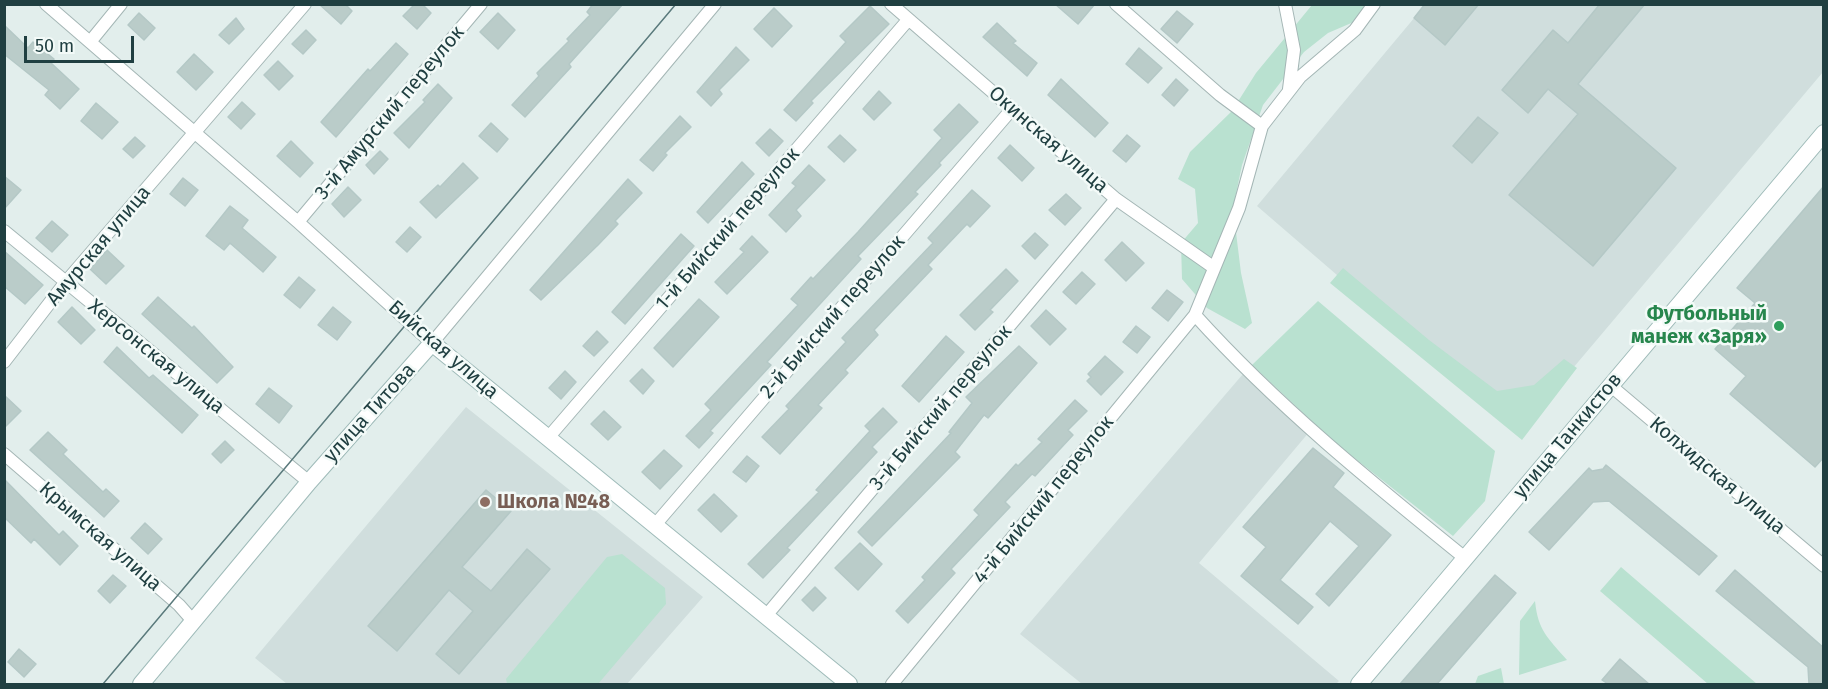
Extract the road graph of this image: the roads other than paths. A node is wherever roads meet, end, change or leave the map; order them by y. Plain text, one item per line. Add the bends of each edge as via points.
1 (46, 4) edge
2 (121, 4) edge
3 (305, 4) edge
4 (481, 4) edge
5 (715, 4) edge
6 (891, 4) edge
7 (1116, 4) edge
8 (1285, 4) edge
9 (1374, 4) edge
10 (908, 20) junction
11 (90, 42) junction
12 (1289, 91) junction
13 (1012, 109) junction
14 (1262, 126) junction
15 (196, 133) junction
16 (1824, 133) edge
17 (1116, 199) junction
18 (298, 222) junction
19 (4, 231) edge
20 (1213, 267) junction
21 (65, 283) junction
22 (1196, 315) junction
23 (432, 343) junction
24 (4, 362) edge
25 (1611, 386) junction
26 (547, 438) junction
27 (4, 454) edge
28 (309, 482) junction
29 (654, 526) junction
30 (1465, 558) junction
31 (1824, 566) edge
32 (765, 616) junction
33 (194, 622) junction
34 (141, 684) edge
35 (849, 684) edge
36 (892, 684) edge
37 (1359, 684) edge

1 - 11 street, Бийская улица
2 - 11 street
3 - 15 street, Амурская улица
4 - 18 street, 3-й Амурский переулок
5 - 23 street, улица Титова
6 - 10 street, Окинская улица
7 - 14 street via 1220,95
8 - 12 street via 1294,50
9 - 12 street via 1355,30
10 - 13 street, Окинская улица
10 - 26 street, 1-й Бийский переулок
11 - 15 street, Бийская улица
12 - 14 street
13 - 17 street, Окинская улица
13 - 29 street, 2-й Бийский переулок
14 - 20 street, 4-й Бийский переулок via 1239,208
15 - 18 street, Бийская улица
15 - 21 street, Амурская улица
16 - 25 street, улица Танкистов
17 - 20 street, Окинская улица
17 - 32 street, 3-й Бийский переулок
18 - 23 street, Бийская улица
19 - 21 street, Херсонская улица
20 - 22 street, 4-й Бийский переулок
21 - 24 street, Амурская улица
21 - 28 street, Херсонская улица
22 - 30 street via 1238,363 1346,462
22 - 36 street, 4-й Бийский переулок
23 - 26 street, Бийская улица
23 - 28 street, улица Титова
25 - 30 street, улица Танкистов
25 - 31 street, Колхидская улица
26 - 29 street, Бийская улица
27 - 33 street, Крымская улица
28 - 33 street, улица Титова
29 - 32 street, Бийская улица
30 - 37 street, улица Танкистов
32 - 35 street, Бийская улица
33 - 34 street, улица Титова

